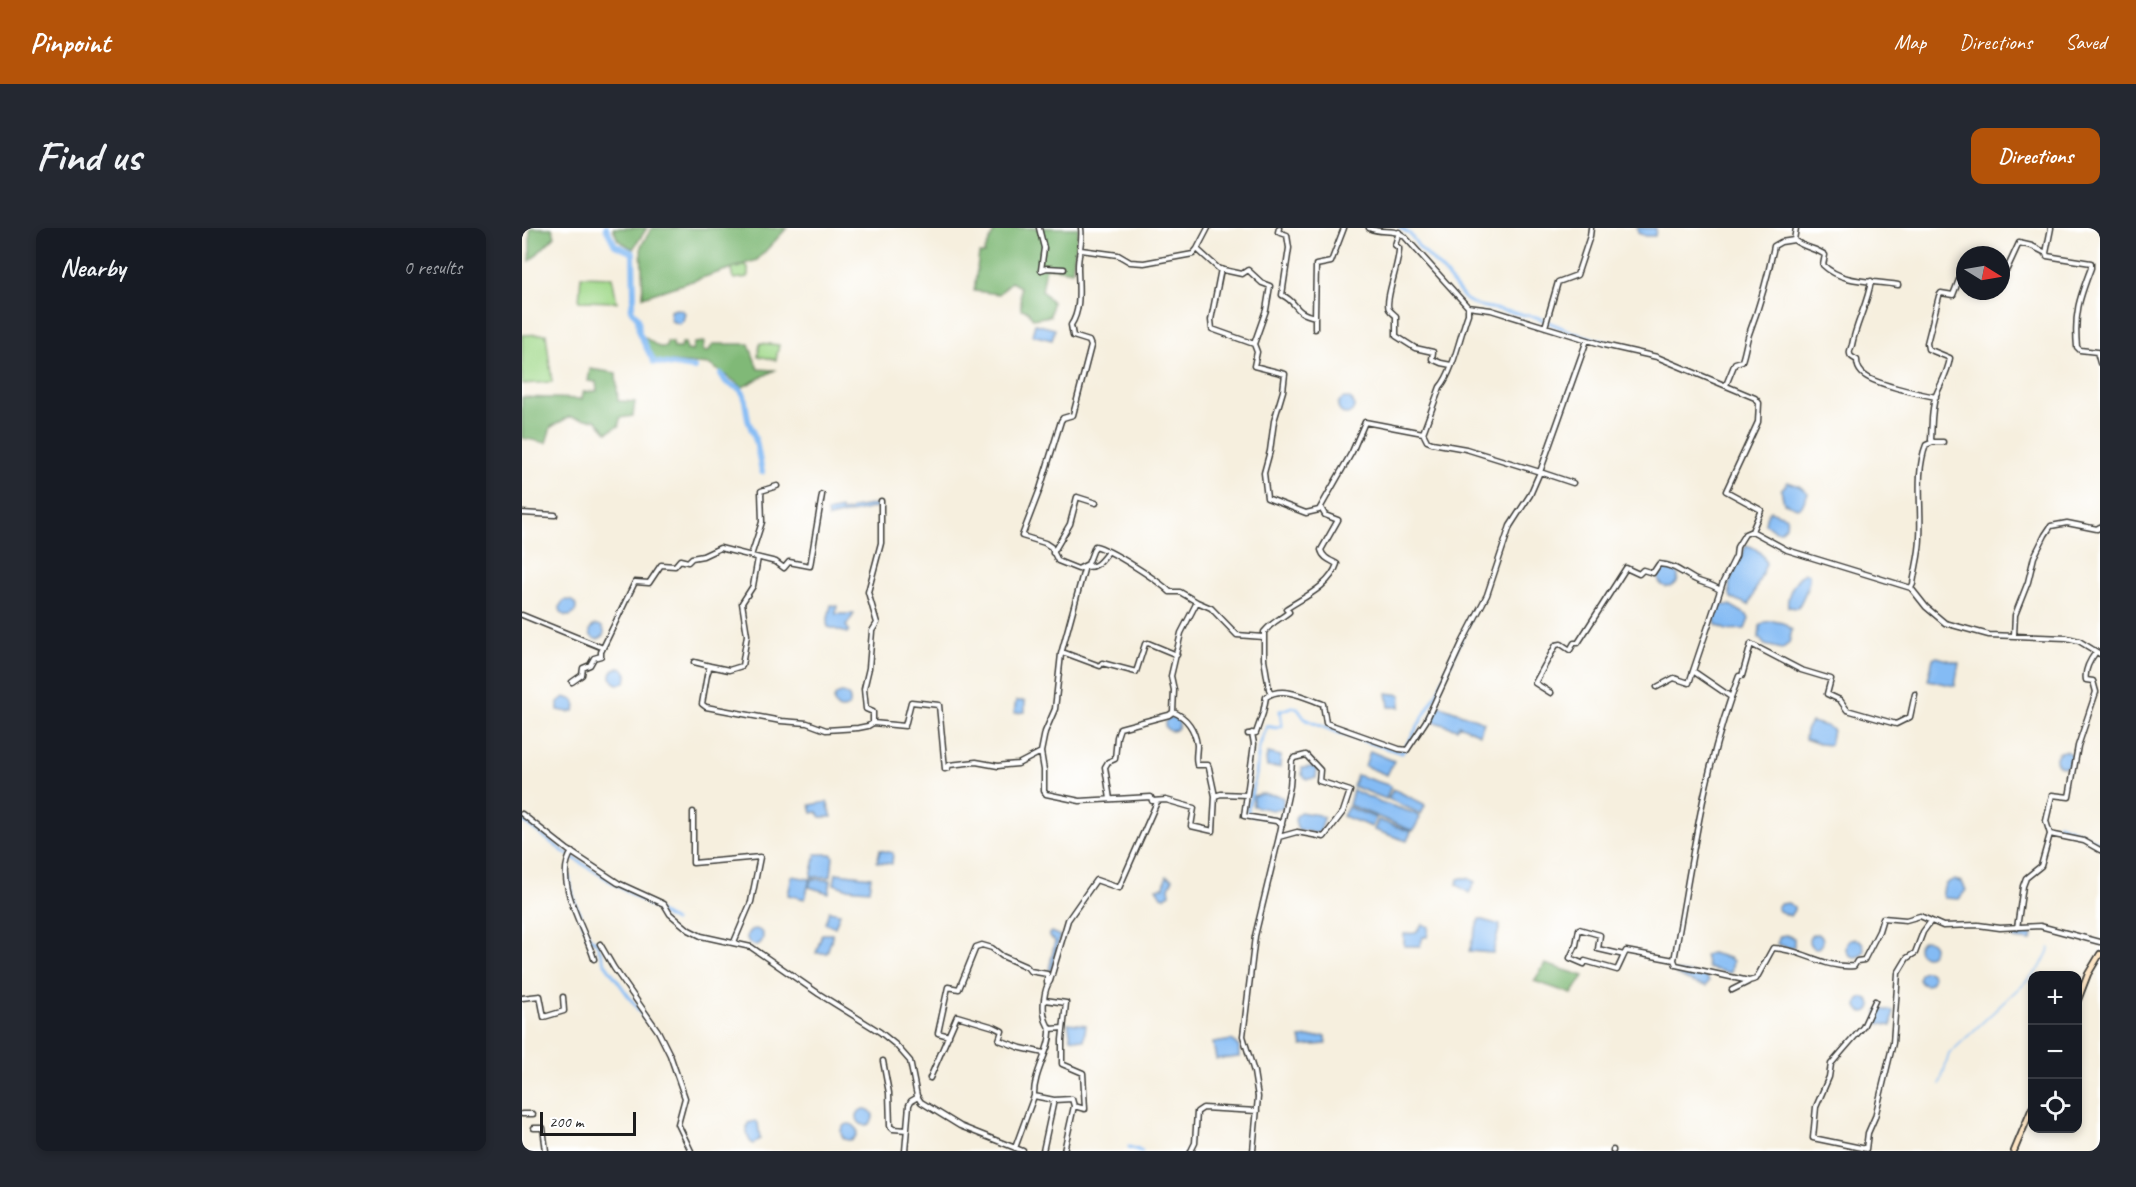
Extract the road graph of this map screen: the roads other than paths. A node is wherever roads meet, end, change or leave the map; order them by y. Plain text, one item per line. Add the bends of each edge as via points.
1 (1039, 228) edge
2 (1081, 228) edge
3 (1208, 228) edge
4 (1279, 228) edge
5 (1344, 228) edge
6 (1370, 228) edge
7 (1591, 228) edge
8 (1796, 228) edge
9 (2051, 228) edge
10 (1399, 232) junction
11 (1794, 240) junction
12 (1197, 249) junction
13 (1081, 250) junction
14 (2046, 253) junction
15 (2010, 262) edge
16 (1064, 269) dead end
17 (1221, 269) junction
18 (1871, 281) junction
19 (1898, 285) dead end
20 (1956, 287) edge
21 (1468, 307) junction
22 (1315, 318) junction
23 (1546, 323) junction
24 (1315, 329) dead end
25 (1587, 340) junction
26 (1254, 344) junction
27 (2100, 363) edge
28 (1451, 365) junction
29 (1726, 385) junction
30 (1936, 397) junction
31 (1423, 433) junction
32 (1933, 442) junction
33 (1943, 442) dead end
34 (1540, 472) junction
35 (1573, 483) dead end
36 (777, 486) dead end
37 (822, 495) dead end
38 (881, 501) dead end
39 (1096, 503) dead end
40 (1321, 507) junction
41 (522, 513) edge
42 (555, 515) dead end
43 (2100, 527) edge
44 (1752, 531) junction
45 (1108, 552) junction
46 (1053, 554) junction
47 (751, 556) junction
48 (758, 558) junction
49 (1085, 566) junction
50 (1911, 588) junction
51 (1720, 590) junction
52 (1197, 602) junction
53 (522, 615) edge
54 (2014, 635) junction
55 (1263, 638) junction
56 (603, 648) junction
57 (2098, 653) edge
58 (1061, 654) junction
59 (1177, 655) junction
60 (694, 662) dead end
61 (710, 666) junction
62 (1693, 671) junction
63 (572, 682) dead end
64 (1657, 687) dead end
65 (1551, 693) dead end
66 (1915, 693) dead end
67 (1271, 694) junction
68 (1731, 697) junction
69 (1173, 711) junction
70 (873, 723) junction
71 (1041, 752) junction
72 (1215, 795) junction
73 (1247, 795) junction
74 (1110, 799) junction
75 (1157, 801) junction
76 (693, 813) dead end
77 (522, 814) edge
78 (1282, 825) junction
79 (2050, 834) junction
80 (1279, 837) junction
81 (2100, 850) edge
82 (572, 852) junction
83 (1930, 921) junction
84 (2016, 928) junction
85 (734, 942) junction
86 (2100, 942) edge
87 (600, 944) dead end
88 (2100, 954) edge
89 (1624, 956) junction
90 (594, 959) dead end
91 (1674, 960) junction
92 (1749, 981) junction
93 (1048, 984) junction
94 (1732, 990) dead end
95 (2082, 990) edge
96 (563, 997) dead end
97 (522, 998) edge
98 (1045, 1000) junction
99 (1875, 1001) dead end
100 (1063, 1028) junction
101 (1050, 1029) junction
102 (949, 1036) junction
103 (1044, 1053) junction
104 (883, 1061) dead end
105 (930, 1078) dead end
106 (1034, 1096) junction
107 (915, 1099) junction
108 (1054, 1100) junction
109 (1074, 1106) junction
110 (1257, 1111) junction
111 (522, 1114) edge
112 (533, 1114) dead end
113 (2028, 1118) edge
114 (534, 1128) dead end
115 (906, 1130) junction
116 (1015, 1148) junction
117 (546, 1151) edge
118 (691, 1151) edge
119 (905, 1151) edge
120 (1023, 1151) edge
121 (1042, 1151) edge
122 (1064, 1151) edge
123 (1191, 1151) edge
124 (1253, 1151) edge
125 (2014, 1151) edge

1 - 16 street via 1044,248 1041,270
2 - 13 street
3 - 12 street
4 - 22 street via 1278,232 1287,235 1289,248 1282,295 1291,299 1304,315
5 - 22 street via 1331,262 1316,265
6 - 10 street
7 - 23 street via 1577,275 1558,282
8 - 11 street
9 - 14 street
10 - 21 street
10 - 28 street via 1395,245 1400,248 1399,264 1387,299 1389,310 1396,316 1396,336 1416,348 1433,352 1432,359 1437,362
11 - 18 street via 1825,255 1823,265 1831,272
11 - 29 street via 1774,246 1744,357 1735,363
12 - 13 street via 1193,254 1148,263
12 - 17 street
13 - 46 street via 1077,304 1071,325 1073,336 1089,341 1091,346 1073,415 1061,421 1022,536 1045,543
14 - 15 street via 2019,243
14 - 27 street via 2091,263 2078,302 2076,347 2097,352
17 - 26 street via 1212,329
17 - 26 street via 1242,274 1248,270 1270,286
18 - 19 street
18 - 30 street via 1851,357 1857,360 1864,375
20 - 30 street via 1953,295 1941,292 1927,343 1928,349 1950,358
21 - 23 street
21 - 28 street
22 - 24 street
23 - 25 street
25 - 29 street via 1657,357
25 - 34 street
26 - 40 street via 1254,366 1285,374 1264,473 1267,498 1306,513
28 - 31 street
29 - 44 street via 1759,403 1758,422 1726,491 1761,510
30 - 32 street
31 - 34 street via 1432,443 1466,449
31 - 40 street via 1365,422
32 - 33 street
32 - 50 street via 1923,452 1920,538
34 - 35 street
34 - 67 street via 1510,526 1487,595 1426,721 1407,750 1326,723 1323,704 1287,692
36 - 47 street via 761,491 762,522
37 - 48 street via 810,566 789,562 784,568
38 - 70 street via 881,543 868,591 877,623 872,631 864,689 866,709 873,712
39 - 46 street via 1077,497 1070,524
40 - 55 street via 1325,515 1338,520 1321,550 1337,564 1335,571 1318,588 1286,609 1286,615 1273,622
41 - 42 street
43 - 54 street via 2067,523 2051,526 2034,557 2015,615
44 - 50 street via 1787,550
44 - 51 street via 1745,534 1737,547
45 - 49 street via 1097,565
45 - 49 street via 1095,546 1092,559
45 - 52 street via 1170,592 1180,592
46 - 49 street via 1069,566
47 - 48 street
47 - 56 street via 720,548 688,562 680,560 675,566 661,565 649,583 635,582
48 - 61 street via 753,586 742,603 747,635 742,666 729,670
49 - 58 street
50 - 54 street via 1945,623 1989,635
51 - 62 street
51 - 65 street via 1674,566 1659,564 1653,573 1643,570 1639,574 1626,568 1578,644 1574,643 1570,650 1556,645 1551,652 1535,683
52 - 55 street via 1212,608 1237,635
52 - 59 street via 1181,633
53 - 56 street
54 - 57 street via 2067,638
55 - 67 street
56 - 63 street via 599,658 594,657
57 - 79 street via 2090,660 2085,676 2085,680 2093,681 2096,692 2078,746 2069,797 2051,796 2046,821
58 - 59 street via 1136,672 1145,644
58 - 71 street via 1055,709
59 - 69 street via 1172,676
60 - 61 street
61 - 70 street via 702,698 702,704 709,708 807,723 826,730
62 - 64 street via 1689,683 1674,678
62 - 68 street
66 - 68 street via 1910,717 1900,723 1857,714 1827,694 1831,679 1801,670 1751,644
67 - 73 street via 1266,697 1256,733 1250,733 1254,744
68 - 91 street via 1706,782
69 - 72 street via 1191,726 1196,737 1197,765 1208,765
69 - 74 street via 1120,728 1115,759 1105,767
70 - 71 street via 905,726 911,702 939,705 945,769 949,765 976,762 1018,764
71 - 74 street via 1046,794 1080,801
72 - 73 street
72 - 75 street via 1213,831 1191,826 1194,808
73 - 78 street via 1244,816
74 - 75 street via 1151,797
75 - 93 street via 1119,888 1096,880 1068,920
76 - 85 street via 693,863 760,857 751,902
77 - 82 street
78 - 80 street
78 - 80 street via 1294,758 1306,755 1320,770 1319,781 1350,791 1343,812 1324,837 1297,832
79 - 81 street via 2085,841
79 - 84 street via 2041,866 2022,886
80 - 110 street via 1255,936 1243,1036 1254,1072
82 - 85 street via 618,884 664,904 689,930
82 - 90 street via 567,859 568,888
83 - 84 street via 1943,926
83 - 92 street via 1920,916 1906,920 1883,918 1863,960 1854,966 1836,967 1807,955 1773,948 1756,979
83 - 99 street via 1898,974 1893,1043 1866,1149 1813,1138 1816,1107 1831,1064 1863,1027
84 - 86 street via 2053,928
85 - 107 street via 751,947 896,1045 912,1066
87 - 118 street via 667,1049 685,1098 678,1124
88 - 95 main road
89 - 89 street via 1617,970 1570,958 1579,929 1600,935 1598,949
89 - 91 street via 1626,951
91 - 92 street via 1676,965
92 - 94 street
93 - 98 street
93 - 102 street via 1047,974 1030,971 992,948 976,947 959,989 948,987 938,1033
96 - 97 street via 564,1011 544,1017 540,996
98 - 100 street via 1066,1003
98 - 101 street
100 - 101 street
100 - 109 street via 1062,1064 1083,1073 1085,1109
101 - 103 street
102 - 103 street via 957,1016 1002,1031 999,1040
102 - 105 street
103 - 106 street
104 - 115 street via 890,1126
106 - 108 street
106 - 116 street
107 - 115 street
107 - 116 street via 960,1125
108 - 109 street via 1072,1099
108 - 121 street
109 - 122 street
110 - 123 street via 1203,1108 1197,1112
110 - 124 street
111 - 112 street
113 - 125 main road
114 - 117 street via 543,1128
115 - 119 street
116 - 120 street

